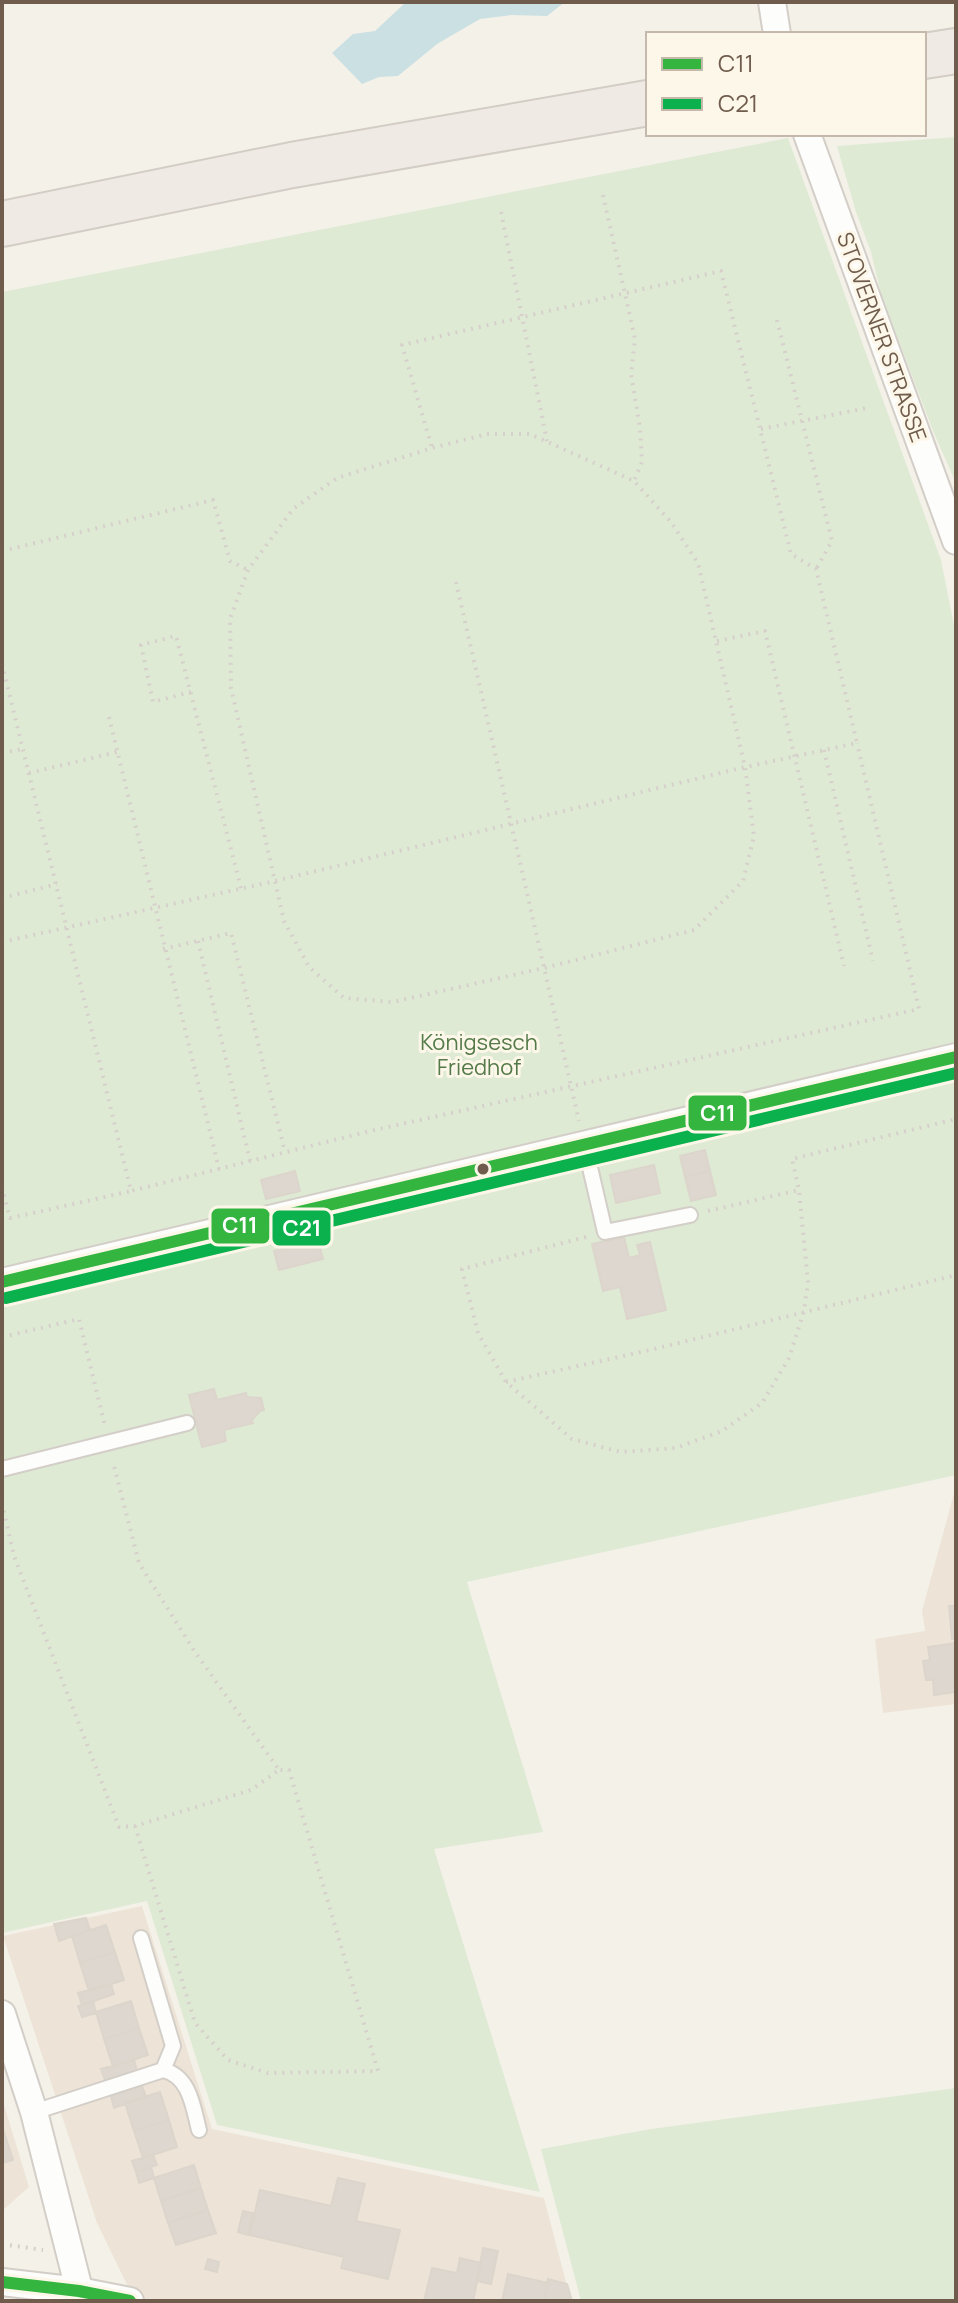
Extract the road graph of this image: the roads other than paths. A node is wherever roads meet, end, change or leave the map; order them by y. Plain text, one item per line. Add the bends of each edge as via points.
1 (772, 2) edge
2 (777, 32) edge
3 (956, 51) edge
4 (926, 56) edge
5 (646, 103) edge
6 (808, 136) edge
7 (2, 224) edge
8 (956, 541) edge
9 (956, 1057) edge
10 (585, 1146) junction
11 (690, 1215) road end
12 (2, 1282) edge
13 (187, 1423) dead end
14 (2, 1469) edge
15 (141, 1938) dead end
16 (2, 2014) edge
17 (163, 2070) junction
18 (34, 2112) junction
19 (199, 2130) dead end
20 (2, 2282) edge
21 (81, 2296) edge
22 (130, 2301) edge

1 - 2 street
3 - 4 highway
5 - 7 highway via 292,165
6 - 8 street, STOVERNER STRASSE
9 - 10 street
10 - 11 lane via 605,1232
10 - 12 street
13 - 14 lane
15 - 17 lane via 173,2046
16 - 18 street
17 - 18 lane
17 - 19 lane via 187,2087
18 - 21 street
20 - 21 street
21 - 22 street

